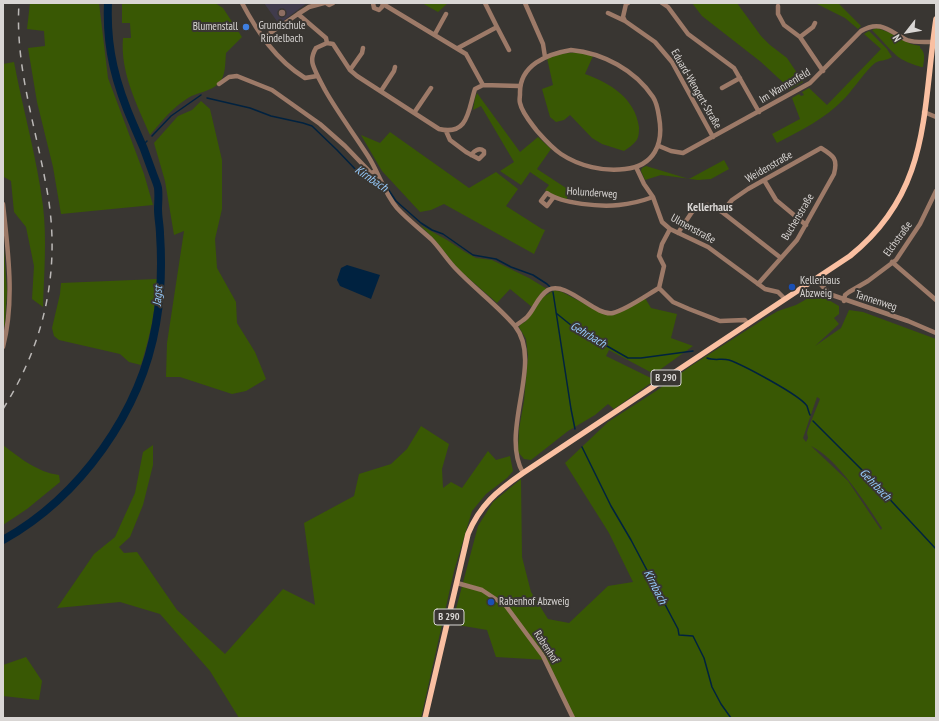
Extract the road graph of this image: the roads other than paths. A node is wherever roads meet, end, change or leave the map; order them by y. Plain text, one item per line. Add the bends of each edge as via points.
1 (242, 3) edge
2 (325, 3) edge
3 (333, 3) edge
4 (373, 3) edge
5 (383, 3) edge
6 (485, 3) edge
7 (525, 3) edge
8 (628, 3) edge
9 (662, 3) edge
10 (778, 6) dead end
11 (608, 13) dead end
12 (298, 14) junction
13 (446, 14) dead end
14 (936, 19) edge
15 (624, 21) junction
16 (815, 24) dead end
17 (497, 27) junction
18 (435, 34) junction
19 (263, 38) junction
20 (800, 38) junction
21 (932, 42) junction
22 (327, 43) junction
23 (363, 48) dead end
24 (458, 48) junction
25 (509, 50) dead end
26 (545, 57) junction
27 (395, 67) dead end
28 (350, 70) junction
29 (823, 71) junction
30 (317, 76) junction
31 (740, 78) junction
32 (220, 84) dead end
33 (482, 85) junction
34 (520, 86) junction
35 (431, 88) dead end
36 (722, 88) dead end
37 (381, 91) junction
38 (759, 112) junction
39 (924, 112) junction
40 (414, 113) junction
41 (936, 117) edge
42 (446, 131) junction
43 (713, 137) junction
44 (659, 146) junction
45 (830, 153) joint
46 (471, 155) dead end
47 (636, 167) junction
48 (376, 171) junction
49 (764, 180) junction
50 (936, 192) edge
51 (653, 197) junction
52 (553, 198) dead end
53 (3, 204) edge
54 (722, 212) junction
55 (806, 225) junction
56 (670, 229) junction
57 (678, 233) junction
58 (781, 258) junction
59 (892, 262) junction
60 (816, 279) junction
61 (758, 284) junction
62 (659, 288) junction
63 (785, 299) junction
64 (936, 300) edge
65 (844, 301) junction
66 (748, 324) junction
67 (515, 326) junction
68 (936, 333) edge
69 (3, 347) edge
70 (523, 473) junction
71 (457, 583) junction
72 (425, 718) edge
73 (573, 718) edge

1 - 19 street
2 - 3 street
2 - 12 street via 309,7
4 - 5 street via 377,10
5 - 18 street
6 - 17 street
7 - 26 street via 543,44
8 - 15 street via 624,11
9 - 31 street, Eduard-Wengert-Straße via 668,7 688,34 734,68
10 - 20 street via 778,14 784,25
11 - 15 street, Eduard-Wengert-Straße
12 - 19 street
12 - 22 street via 326,38
13 - 18 street
14 - 21 main road, B 290
15 - 43 street, Eduard-Wengert-Straße via 655,42 666,53
16 - 20 street
17 - 24 street
17 - 25 street
18 - 24 street
19 - 30 street via 294,72 305,78
20 - 29 street
21 - 29 street, Im Wannenfeld via 908,40 888,28 867,28 861,31
21 - 39 main road, B 290
22 - 28 street via 333,44
22 - 30 street via 316,48 314,52 313,64
23 - 28 street
24 - 33 street via 466,54
26 - 34 street via 530,66
26 - 44 street via 579,50 601,56 634,76 654,98 658,108 661,126
27 - 37 street
28 - 37 street
29 - 38 street, Im Wannenfeld via 810,83
30 - 48 street
31 - 36 street, Eduard-Wengert-Straße
31 - 38 street, Eduard-Wengert-Straße
32 - 48 street via 229,77 237,76 272,90 320,124 372,173
33 - 34 street
33 - 42 street via 475,89 464,124
34 - 47 street via 520,103 525,114 548,144 562,155 589,167 610,171
35 - 40 street
37 - 40 street
38 - 43 street, Im Wannenfeld
39 - 41 street
39 - 60 main road, B 290 via 916,162 905,189 890,214 861,247
40 - 42 street
42 - 46 street via 450,140
43 - 44 street, Im Wannenfeld via 683,153
44 - 47 street via 650,159
45 - 49 street, Weidenstraße via 821,148
45 - 55 street, Buchenstraße via 835,159 834,174
47 - 51 street, Ulmenstraße
48 - 67 street via 386,193 398,209 431,239 455,269
49 - 54 street, Weidenstraße via 732,200
49 - 55 street via 776,200
50 - 59 street, Elchstraße via 920,224
51 - 52 street, Holunderweg via 608,206
51 - 56 street, Ulmenstraße via 662,222
53 - 69 street via 9,258 10,305
54 - 57 street via 708,205 699,206
54 - 58 street
55 - 58 street, Buchenstraße
56 - 57 street, Ulmenstraße
56 - 62 street via 659,256 664,266
57 - 61 street, Ulmenstraße via 708,247
58 - 61 street, Buchenstraße
59 - 64 street
59 - 65 street, Elchstraße via 845,295
60 - 63 main road, B 290
60 - 65 street, Tannenweg via 828,293
61 - 63 street, Ulmenstraße via 765,289 778,292
62 - 66 street via 673,302 689,309 720,320 745,320
62 - 67 street via 612,314 559,288 549,290 540,296 528,316
63 - 66 main road, B 290
65 - 68 street, Tannenweg via 908,321
66 - 70 main road, B 290
67 - 70 street via 524,351 524,378 515,437 516,458
70 - 71 main road, B 290 via 494,494 477,515 468,534
71 - 72 main road, B 290
71 - 73 street, Rabenhof via 482,590 506,606 543,656

